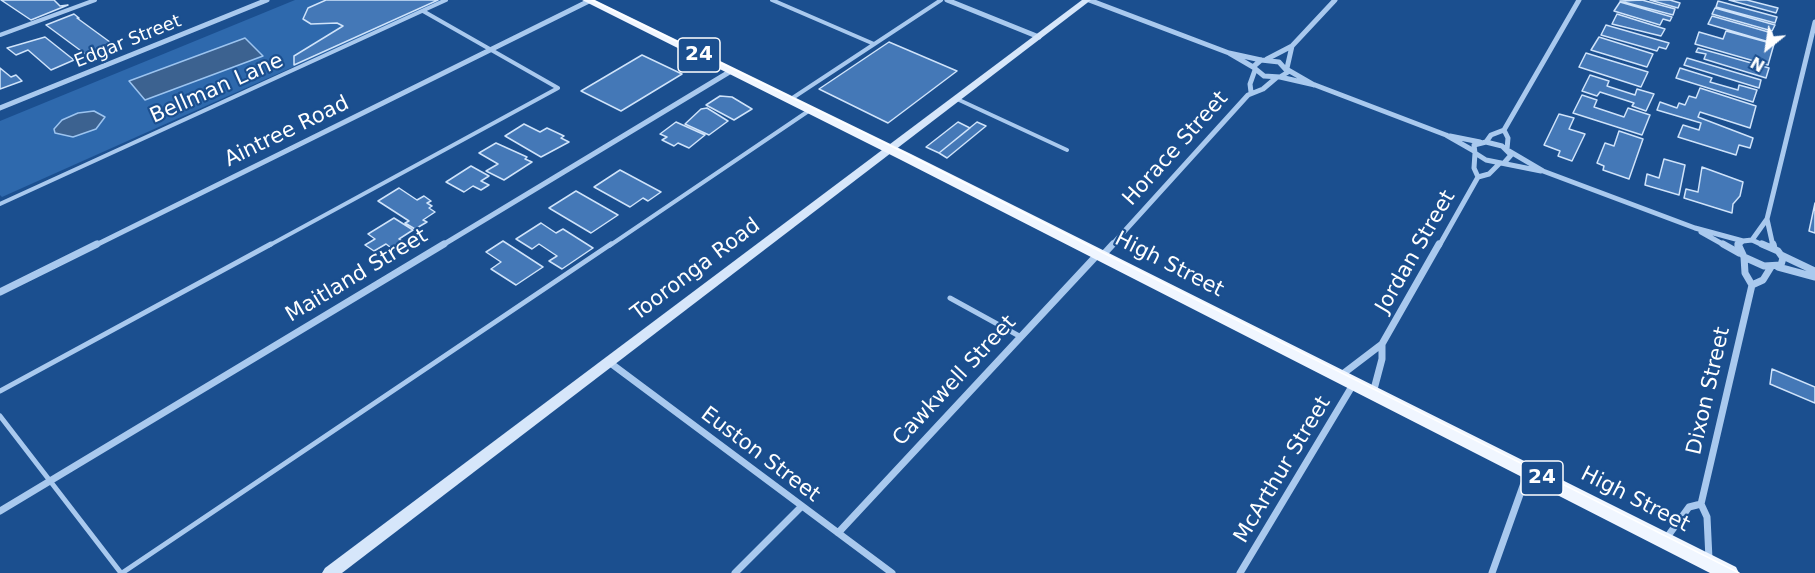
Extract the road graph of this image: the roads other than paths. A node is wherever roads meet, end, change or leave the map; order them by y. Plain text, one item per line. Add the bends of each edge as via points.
1 (94, 0) edge
2 (267, 0) edge
3 (446, 0) edge
4 (588, 0) edge
5 (772, 0) edge
6 (941, 0) edge
7 (947, 0) edge
8 (1088, 0) edge
9 (1335, 0) edge
10 (1579, 0) edge
11 (423, 11) junction
12 (1815, 22) edge
13 (0, 35) edge
14 (1040, 37) junction
15 (874, 44) junction
16 (1292, 46) junction
17 (491, 49) junction
18 (1228, 52) junction
19 (1264, 59) junction
20 (1254, 68) junction
21 (1287, 69) junction
22 (731, 71) junction
23 (1278, 77) junction
24 (1315, 85) junction
25 (1251, 92) junction
26 (957, 99) junction
27 (790, 100) junction
28 (0, 108) edge
29 (810, 110) junction
30 (1504, 130) junction
31 (1446, 135) junction
32 (1483, 142) junction
33 (891, 149) junction
34 (1067, 150) dead end
35 (1508, 150) junction
36 (1474, 152) junction
37 (1502, 163) junction
38 (1543, 171) junction
39 (1478, 177) junction
40 (0, 204) edge
41 (1767, 219) junction
42 (1695, 228) junction
43 (1752, 240) junction
44 (1743, 241) junction
45 (1774, 248) junction
46 (1780, 254) junction
47 (1100, 255) junction
48 (1742, 255) junction
49 (1775, 267) junction
50 (1815, 271) edge
51 (1815, 277) edge
52 (1752, 285) junction
53 (0, 292) edge
54 (950, 298) dead end
55 (1021, 337) junction
56 (1382, 344) junction
57 (609, 362) junction
58 (1347, 380) junction
59 (0, 391) edge
60 (1373, 393) junction
61 (0, 416) edge
62 (1528, 471) junction
63 (49, 481) junction
64 (1701, 504) junction
65 (802, 506) junction
66 (0, 511) edge
67 (838, 533) junction
68 (1665, 540) junction
69 (1709, 563) junction
70 (121, 573) edge
71 (330, 573) edge
72 (735, 573) edge
73 (891, 573) edge
74 (1240, 573) edge
75 (1492, 573) edge
76 (1729, 573) edge

1 - 13 lane
2 - 28 street, Edgar Street
3 - 11 lane, Bellman Lane
4 - 17 street, Aintree Road
4 - 22 main road, High Street / 24
5 - 15 lane
6 - 15 lane
7 - 14 street
8 - 14 main road, Tooronga Road
8 - 18 street
9 - 16 street
10 - 30 street
11 - 17 lane
11 - 40 lane, Bellman Lane
12 - 41 street
14 - 26 main road, Tooronga Road
15 - 27 lane
16 - 19 street
16 - 21 street
17 - 53 street, Aintree Road
17 - 59 lane via 558,88
18 - 19 street
18 - 20 street
19 - 20 street
19 - 21 street via 1279,62
20 - 23 street via 1264,76
20 - 25 street, Horace Street
21 - 23 street, Horace Street via 1286,74
21 - 24 street
22 - 27 main road, High Street / 24
22 - 63 street, Maitland Street
23 - 24 street
23 - 25 street, Horace Street via 1263,89
24 - 31 street
25 - 47 street, Horace Street
26 - 33 main road, Tooronga Road
26 - 34 lane
27 - 29 main road, High Street / 24
29 - 33 main road, High Street / 24
29 - 70 lane
30 - 32 street
30 - 35 street
31 - 32 street
31 - 36 street
32 - 35 street
32 - 36 street via 1474,145
33 - 47 main road, High Street / 24
33 - 57 main road, Tooronga Road
35 - 37 street via 1510,158
35 - 38 street
36 - 37 street via 1486,160
36 - 39 street, Jordan Street
37 - 38 street
37 - 39 street, Jordan Street
38 - 42 street
39 - 56 street, Jordan Street
41 - 43 street
41 - 45 street
42 - 44 street
42 - 48 street
43 - 44 street
43 - 45 street
44 - 48 street via 1737,245
45 - 46 street
46 - 49 street via 1783,262
46 - 50 street
47 - 55 street, Cawkwell Street
47 - 58 main road, High Street / 24
48 - 49 street via 1757,264
48 - 52 street, Dixon Street
49 - 51 street
49 - 52 street
52 - 64 street, Dixon Street
54 - 55 lane
55 - 67 street, Cawkwell Street
56 - 58 street, Jordan Street
56 - 60 street, Jordan Street
57 - 65 street, Euston Street
57 - 71 main road, Tooronga Road
58 - 60 main road, High Street / 24
58 - 74 street, McArthur Street
60 - 62 main road, High Street / 24
61 - 63 lane
62 - 68 main road, High Street / 24
62 - 75 street
63 - 66 street, Maitland Street
63 - 70 lane
64 - 68 street via 1689,507
64 - 69 street, Dixon Street via 1707,517
65 - 67 street, Euston Street
65 - 72 street
67 - 73 street, Euston Street
68 - 69 main road, High Street / 24
69 - 76 main road, High Street / 24

